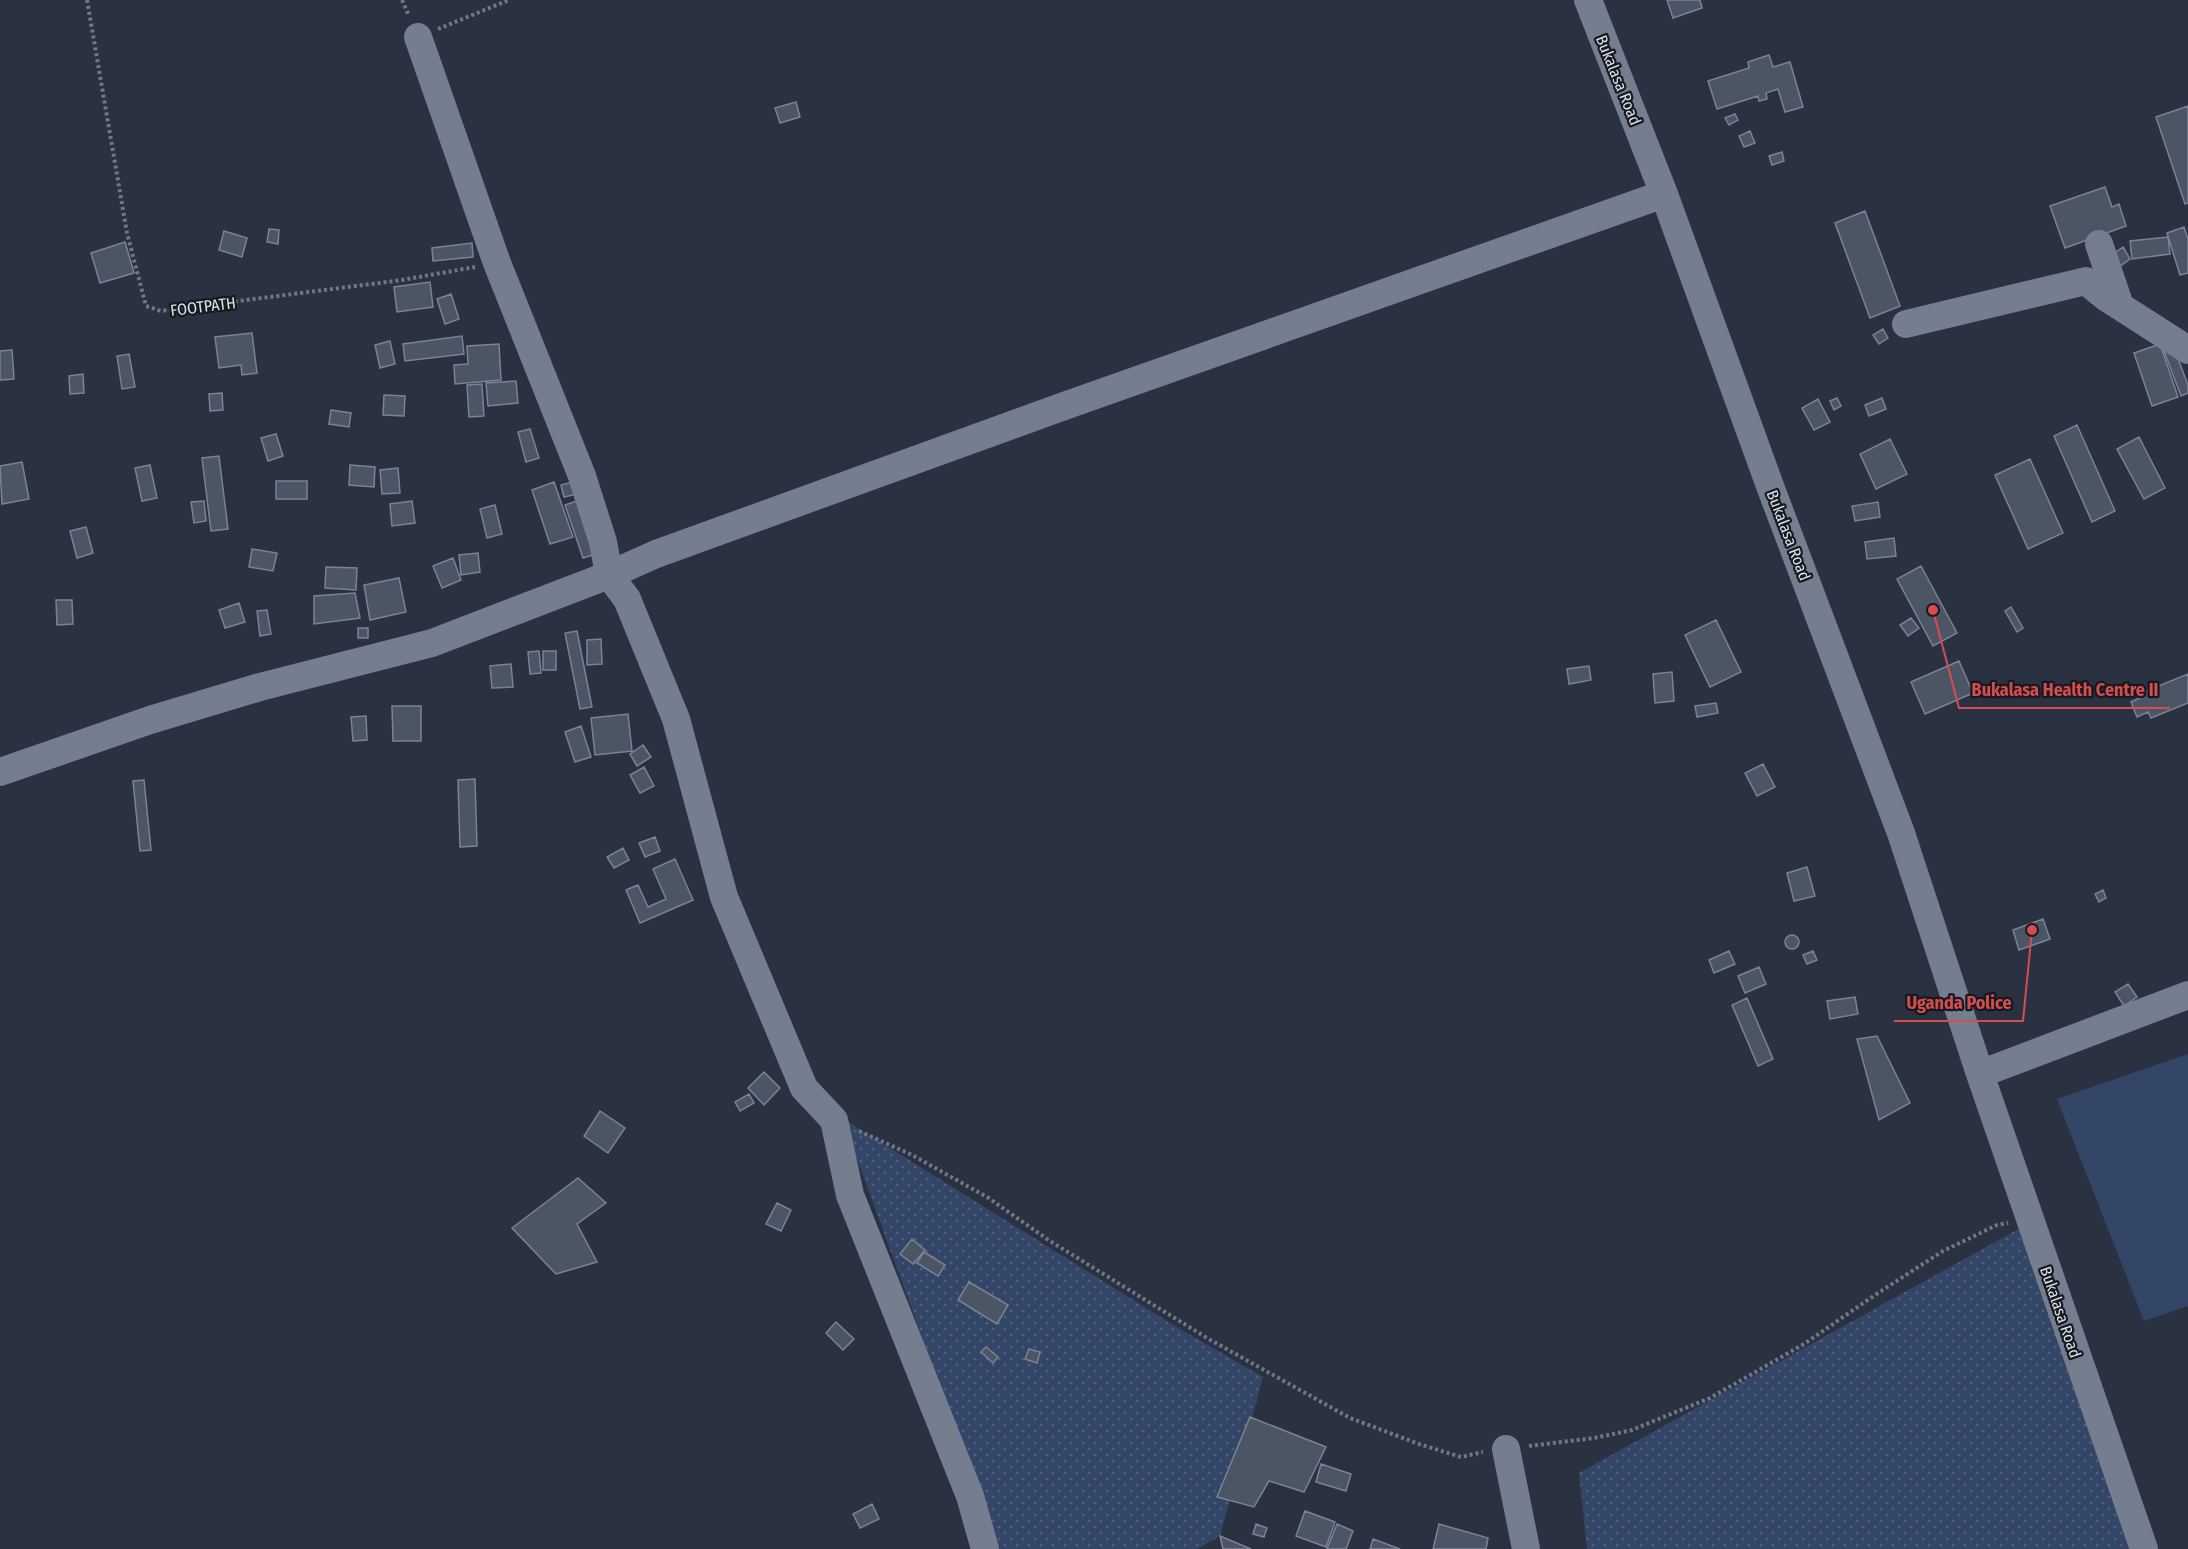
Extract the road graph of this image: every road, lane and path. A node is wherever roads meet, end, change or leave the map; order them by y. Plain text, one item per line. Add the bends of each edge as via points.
1 (87, 0) edge
2 (509, 0) edge
3 (1588, 0) edge
4 (418, 36) joint
5 (1664, 194) junction
6 (2099, 244) dead end
7 (497, 263) junction
8 (2120, 306) junction
9 (1906, 324) dead end
10 (2188, 350) edge
11 (609, 575) junction
12 (0, 772) edge
13 (2188, 994) edge
14 (1980, 1074) junction
15 (833, 1118) junction
16 (2030, 1220) junction
17 (1506, 1449) junction
18 (986, 1549) edge
19 (1526, 1549) edge
20 (2144, 1549) edge

1 - 7 path, FOOTPATH via 127,233 146,306 161,311 402,280
2 - 4 path
3 - 5 street, Bukalasa Road
4 - 7 street
5 - 11 street via 1067,405 656,554
5 - 14 street, Bukalasa Road via 1901,833
6 - 8 street
7 - 11 street via 582,477
8 - 9 street via 2086,281
8 - 10 street
11 - 12 street via 432,643 172,713
11 - 15 street via 627,599 676,719 724,897 804,1088
13 - 14 street
14 - 16 street, Bukalasa Road
15 - 17 path via 912,1155 987,1197 1050,1241 1207,1338 1350,1418 1461,1457
15 - 18 street via 850,1195 970,1496
16 - 17 path via 1997,1225 1943,1251 1804,1344 1710,1398 1632,1430
16 - 20 street, Bukalasa Road
17 - 19 street

